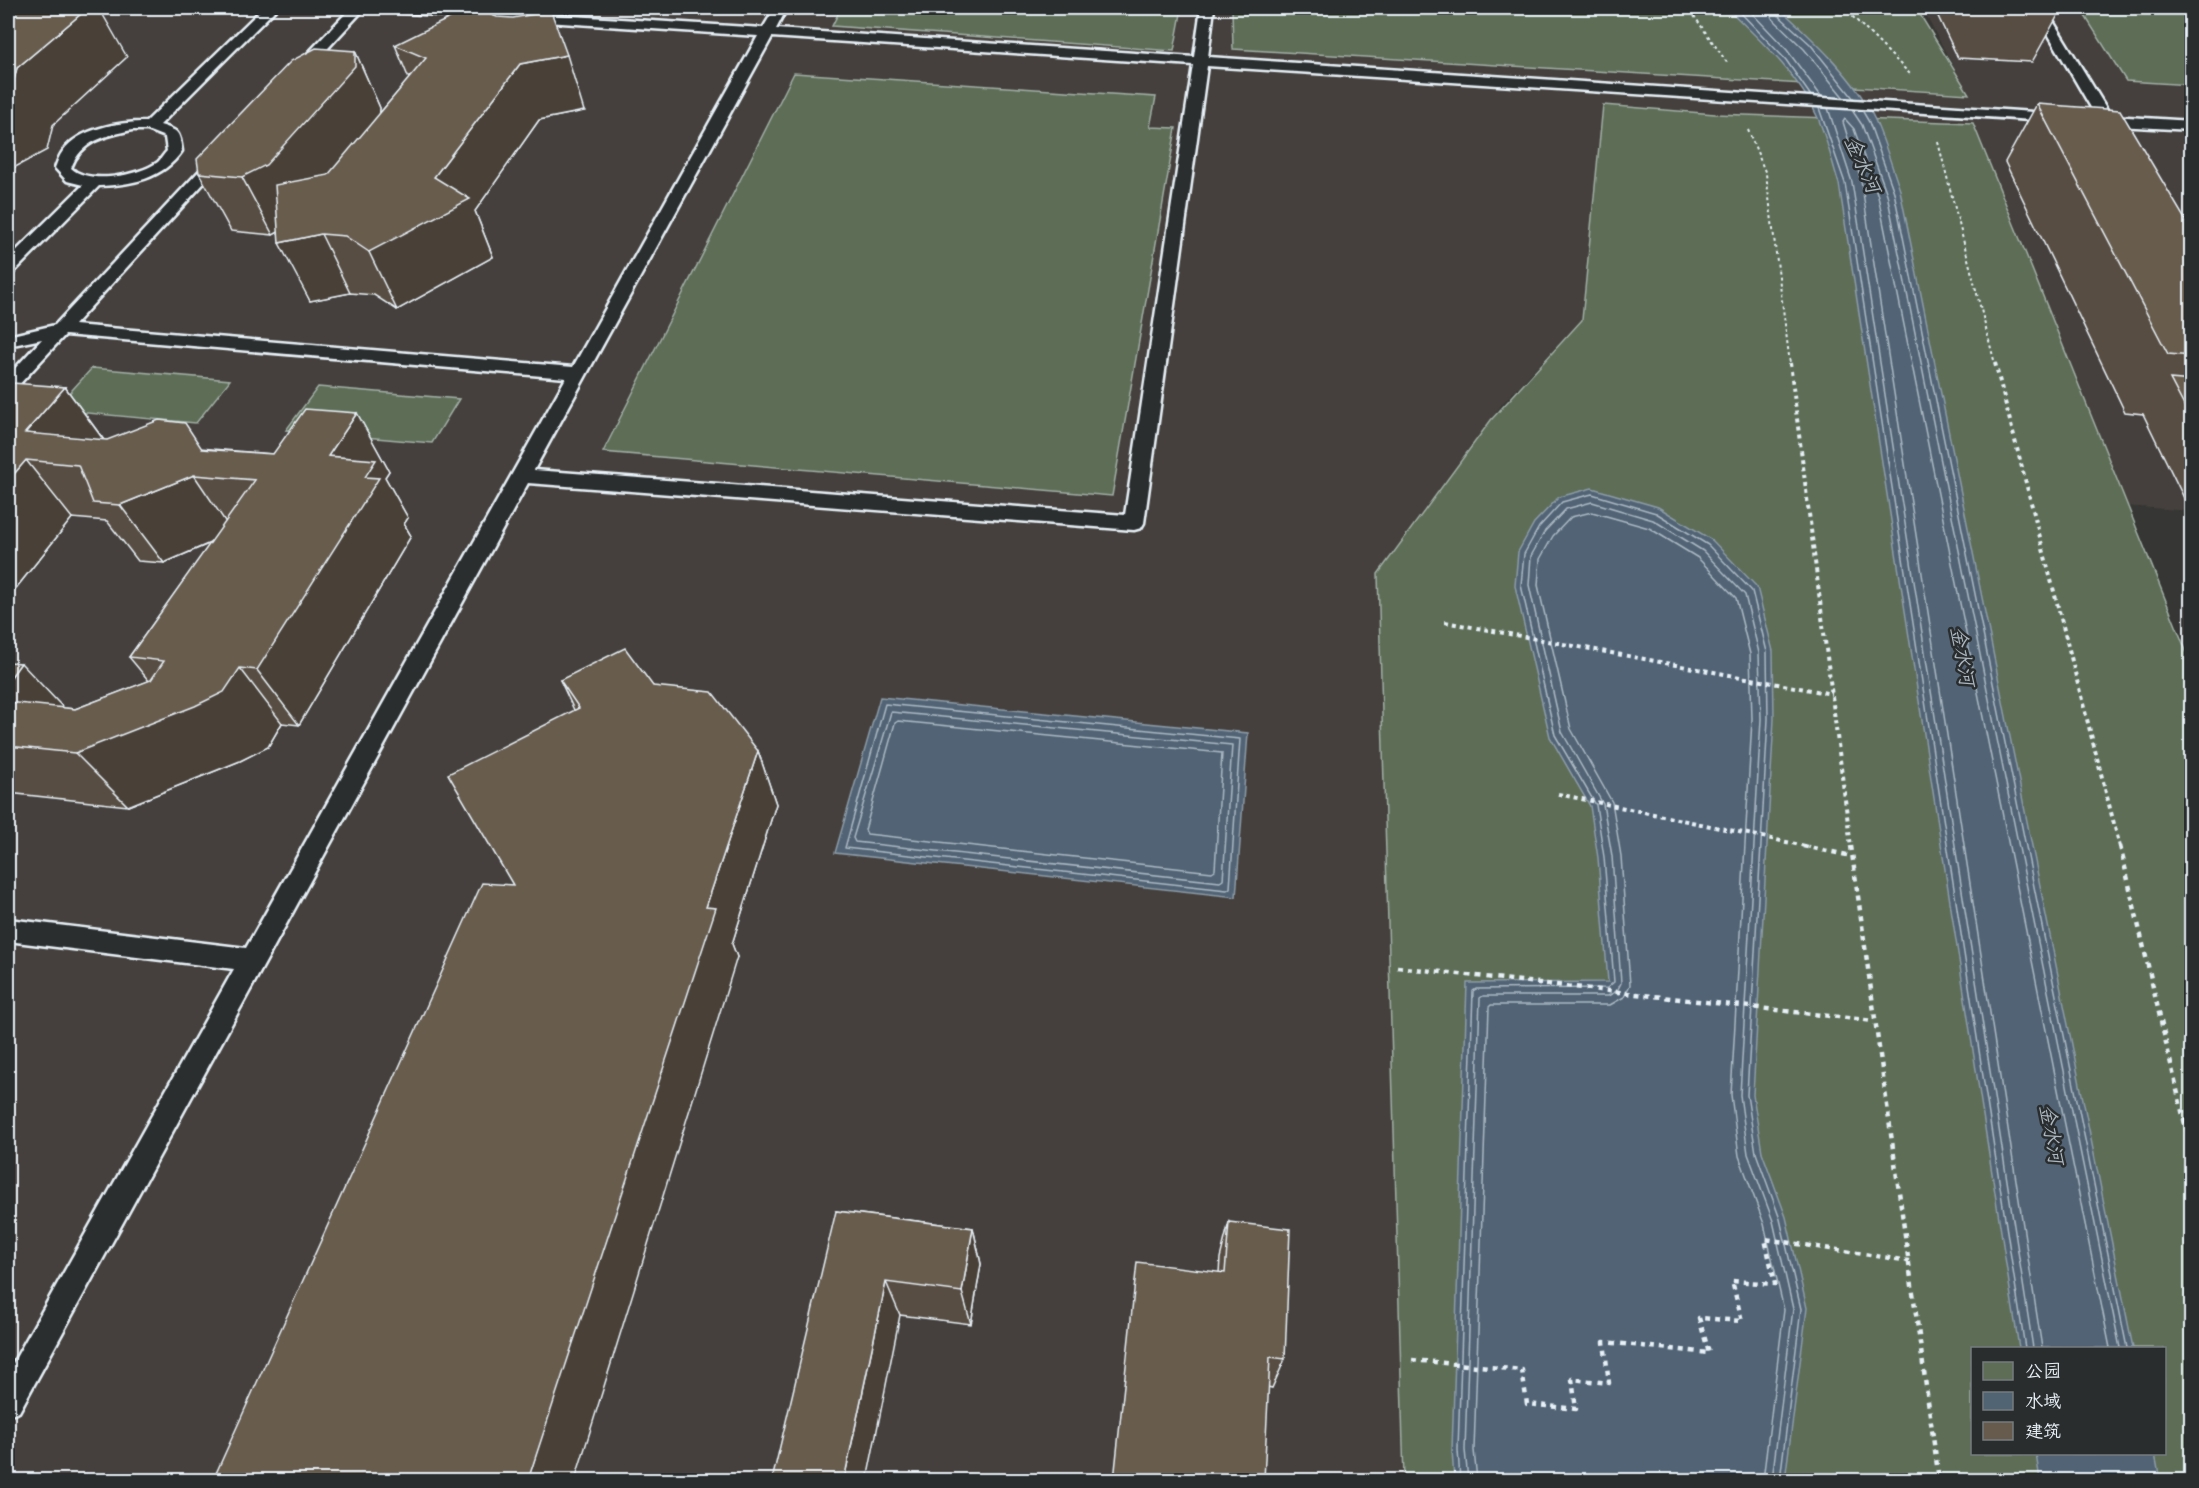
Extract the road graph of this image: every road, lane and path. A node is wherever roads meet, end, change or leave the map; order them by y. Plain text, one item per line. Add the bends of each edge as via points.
1 (270, 8) edge
2 (358, 8) edge
3 (393, 8) edge
4 (781, 8) edge
5 (1208, 8) edge
6 (1685, 8) edge
7 (1844, 8) edge
8 (2039, 8) edge
9 (767, 32) junction
10 (1202, 61) junction
11 (286, 86) edge
12 (1751, 97) junction
13 (1930, 109) junction
14 (2106, 120) junction
15 (150, 126) junction
16 (2192, 126) edge
17 (2117, 140) edge
18 (229, 147) edge
19 (93, 183) junction
20 (8, 268) edge
21 (60, 329) junction
22 (8, 341) edge
23 (578, 373) junction
24 (8, 387) edge
25 (521, 476) junction
26 (1445, 622) dead end
27 (1832, 694) junction
28 (1558, 794) dead end
29 (1852, 856) junction
30 (8, 930) edge
31 (253, 960) junction
32 (1397, 967) dead end
33 (1874, 1021) junction
34 (2192, 1154) edge
35 (1909, 1261) junction
36 (1412, 1360) dead end
37 (8, 1401) edge
38 (1939, 1480) edge

1 - 15 lane
2 - 11 lane
3 - 9 lane
4 - 9 lane
5 - 10 lane
6 - 12 path
7 - 13 path via 1924,88
8 - 14 lane
9 - 10 lane
9 - 23 lane
10 - 12 lane
10 - 25 lane via 1134,523
12 - 13 lane
12 - 27 path via 1748,134 1766,174
13 - 14 lane
13 - 34 path via 2124,863
14 - 16 lane
14 - 17 lane
15 - 19 lane via 172,134 177,141 169,159 141,175
15 - 19 lane via 104,133 69,153 63,162 68,175
18 - 21 lane
19 - 20 lane
21 - 22 lane
21 - 23 lane
21 - 24 lane
23 - 25 lane
25 - 31 lane
26 - 27 path
27 - 29 path
28 - 29 path
29 - 33 path
30 - 31 lane
31 - 37 lane
32 - 33 path
33 - 35 path
35 - 36 path via 1765,1239 1775,1284 1732,1281 1742,1321 1700,1318 1709,1353 1604,1342 1609,1383 1572,1379 1576,1409 1527,1404 1522,1370
35 - 38 path

